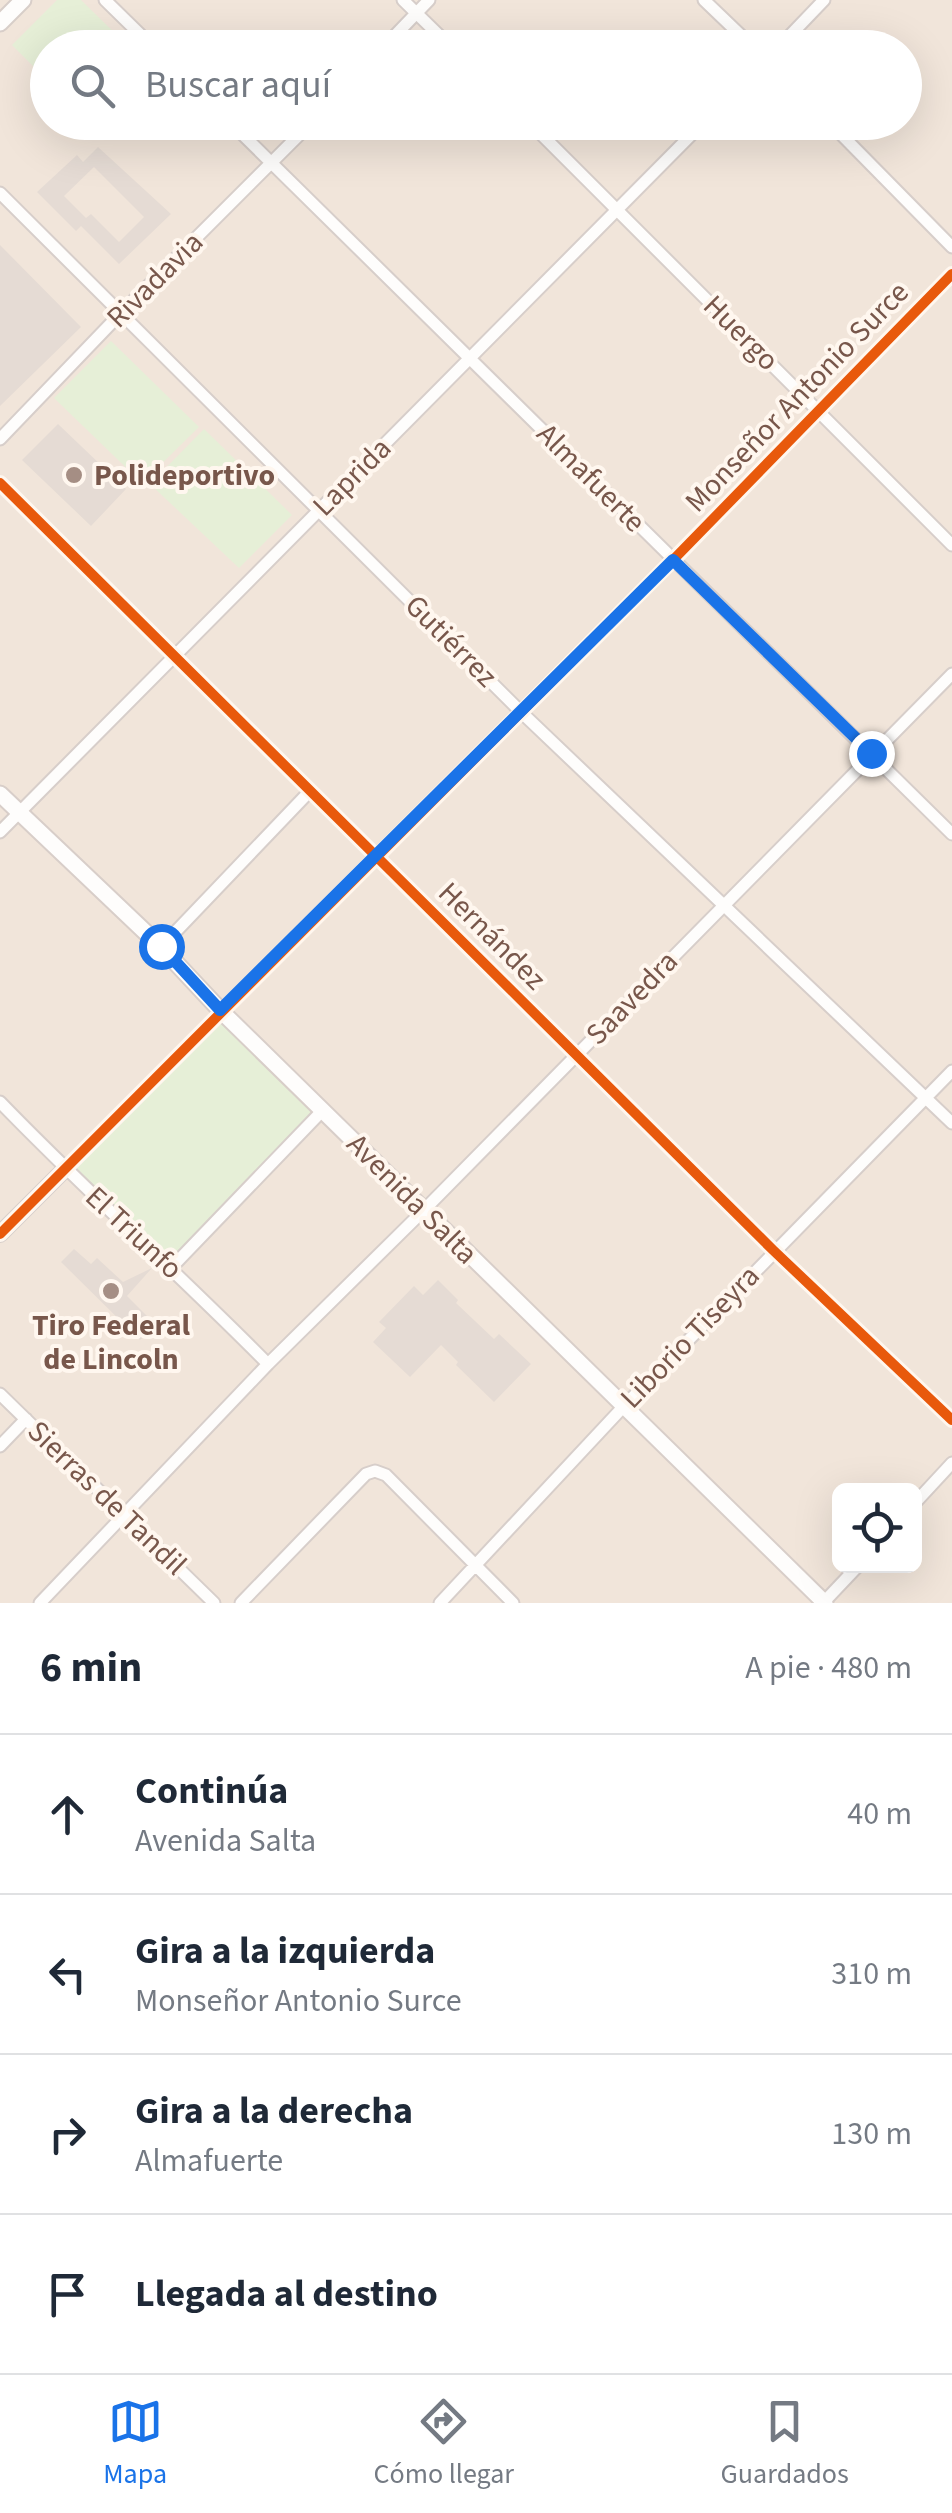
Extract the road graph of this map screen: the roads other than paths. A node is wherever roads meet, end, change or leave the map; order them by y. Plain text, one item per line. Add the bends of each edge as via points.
1 (23, 0) edge
2 (105, 0) edge
3 (403, 0) edge
4 (429, 0) edge
5 (704, 0) edge
6 (824, 0) edge
7 (416, 12) junction
8 (0, 22) edge
9 (136, 30) edge
10 (400, 30) edge
11 (434, 30) edge
12 (735, 30) edge
13 (795, 30) edge
14 (248, 140) edge
15 (295, 140) edge
16 (548, 140) edge
17 (686, 140) edge
18 (847, 140) edge
19 (272, 164) junction
20 (0, 194) edge
21 (618, 209) junction
22 (952, 247) edge
23 (952, 274) edge
24 (120, 314) junction
25 (471, 360) junction
26 (818, 410) junction
27 (0, 439) edge
28 (0, 483) edge
29 (319, 508) junction
30 (952, 545) edge
31 (673, 560) junction
32 (176, 656) junction
33 (952, 674) edge
34 (520, 711) junction
35 (871, 753) junction
36 (310, 790) junction
37 (0, 794) edge
38 (18, 812) junction
39 (0, 832) edge
40 (952, 834) edge
41 (376, 856) junction
42 (722, 905) junction
43 (161, 946) junction
44 (220, 1010) junction
45 (577, 1056) junction
46 (952, 1070) edge
47 (926, 1096) junction
48 (0, 1102) edge
49 (323, 1110) junction
50 (952, 1123) edge
51 (65, 1168) junction
52 (424, 1210) junction
53 (0, 1234) edge
54 (773, 1250) junction
55 (172, 1266) junction
56 (268, 1364) junction
57 (0, 1394) edge
58 (624, 1406) junction
59 (26, 1419) junction
60 (952, 1420) edge
61 (0, 1446) edge
62 (952, 1463) edge
63 (922, 1495) edge
64 (124, 1515) junction
65 (476, 1566) junction
66 (852, 1573) edge
67 (40, 1603) edge
68 (214, 1603) edge
69 (241, 1603) edge
70 (440, 1603) edge
71 (512, 1603) edge
72 (824, 1603) edge

1 - 8 main road
2 - 9 street
3 - 7 street
4 - 7 street
5 - 12 street
6 - 13 street
7 - 10 street
7 - 11 street
14 - 19 street, Almafuerte
15 - 19 street, Rivadavia
16 - 21 street, Huergo
17 - 21 street, Laprida
18 - 22 street
19 - 24 street, Rivadavia
19 - 25 street, Almafuerte
20 - 24 street, Gutiérrez
21 - 25 street, Laprida
21 - 26 street, Huergo
23 - 26 street, Monseñor Antonio Surce
24 - 27 street, Rivadavia
24 - 29 street, Gutiérrez
25 - 29 street, Laprida
25 - 31 street, Almafuerte
26 - 30 street, Huergo
26 - 31 street, Monseñor Antonio Surce
28 - 32 street, Hernández
29 - 32 street, Laprida
29 - 34 street, Gutiérrez
31 - 34 street, Monseñor Antonio Surce
31 - 35 street, Almafuerte
32 - 36 street, Hernández
32 - 38 street, Laprida
33 - 35 street, Saavedra
34 - 41 street, Monseñor Antonio Surce
34 - 42 street, Gutiérrez
35 - 40 street, Almafuerte
35 - 42 street, Saavedra
36 - 41 street, Hernández
36 - 43 street
37 - 38 main road, Avenida Salta
38 - 39 street, Laprida
38 - 43 main road, Avenida Salta
41 - 44 street, Monseñor Antonio Surce
41 - 45 street, Hernández
42 - 45 street, Saavedra
42 - 47 street, Gutiérrez
43 - 44 main road, Avenida Salta
44 - 49 main road, Avenida Salta
44 - 51 street, Monseñor Antonio Surce
45 - 52 street, Saavedra
45 - 54 street, Hernández
46 - 47 street, Liborio Tiseyra
47 - 50 street, Gutiérrez
47 - 54 street, Liborio Tiseyra
48 - 51 street, El Triunfo
49 - 52 main road, Avenida Salta
49 - 55 street
51 - 53 street, Monseñor Antonio Surce
51 - 55 street, El Triunfo
52 - 56 street, Saavedra
52 - 58 main road, Avenida Salta
54 - 58 street, Liborio Tiseyra
54 - 60 street, Hernández
55 - 56 street, El Triunfo
56 - 64 street, Saavedra
57 - 59 street, Sierras de Tandil
58 - 65 street, Liborio Tiseyra
58 - 72 main road, Avenida Salta
59 - 61 street
59 - 64 street, Sierras de Tandil
62 - 63 street
64 - 67 street, Saavedra
64 - 68 street, Sierras de Tandil
65 - 69 street via 386,1474 375,1471
65 - 70 street, Liborio Tiseyra
65 - 71 street
66 - 72 street

